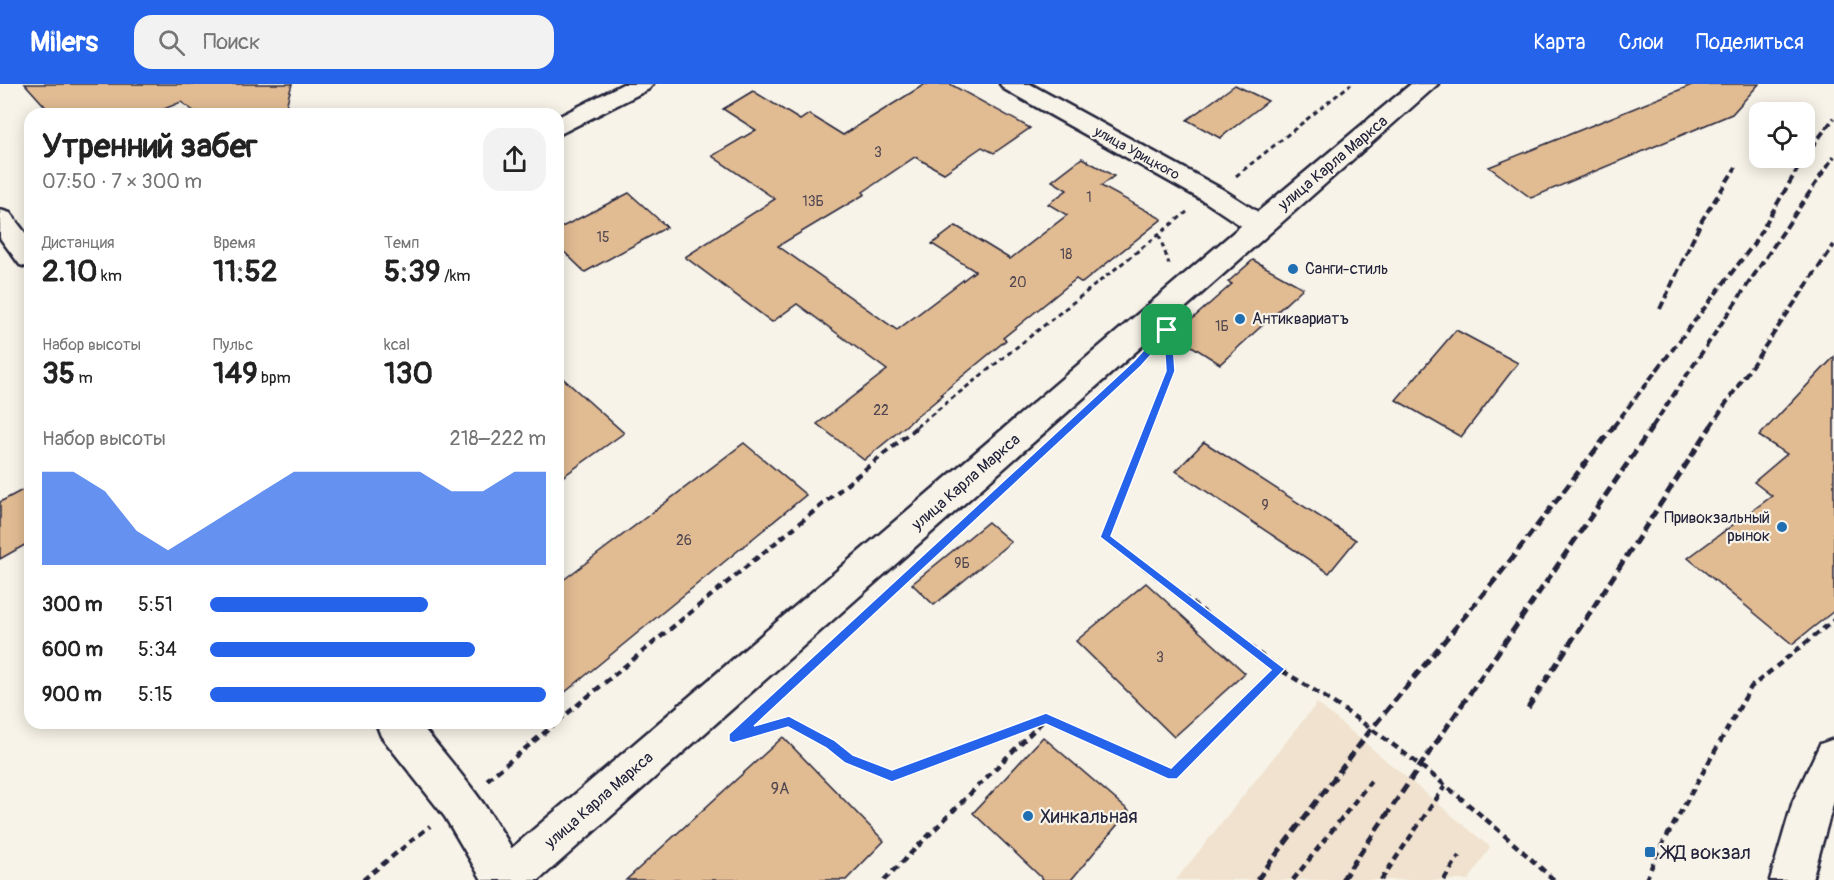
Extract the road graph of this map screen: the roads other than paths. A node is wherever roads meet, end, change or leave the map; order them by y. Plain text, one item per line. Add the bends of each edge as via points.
1 (641, 84) edge
2 (1012, 84) edge
3 (1426, 84) edge
4 (564, 124) edge
5 (0, 219) edge
6 (1259, 225) junction
7 (24, 250) edge
8 (400, 729) edge
9 (1834, 758) edge
10 (506, 880) edge
11 (1791, 880) edge

1 - 4 street
2 - 6 street, улица Урицкого via 1213,195
3 - 6 street, улица Карла Маркса
5 - 7 street
6 - 10 street, улица Карла Маркса
8 - 10 street via 459,804
9 - 11 street via 1813,801

